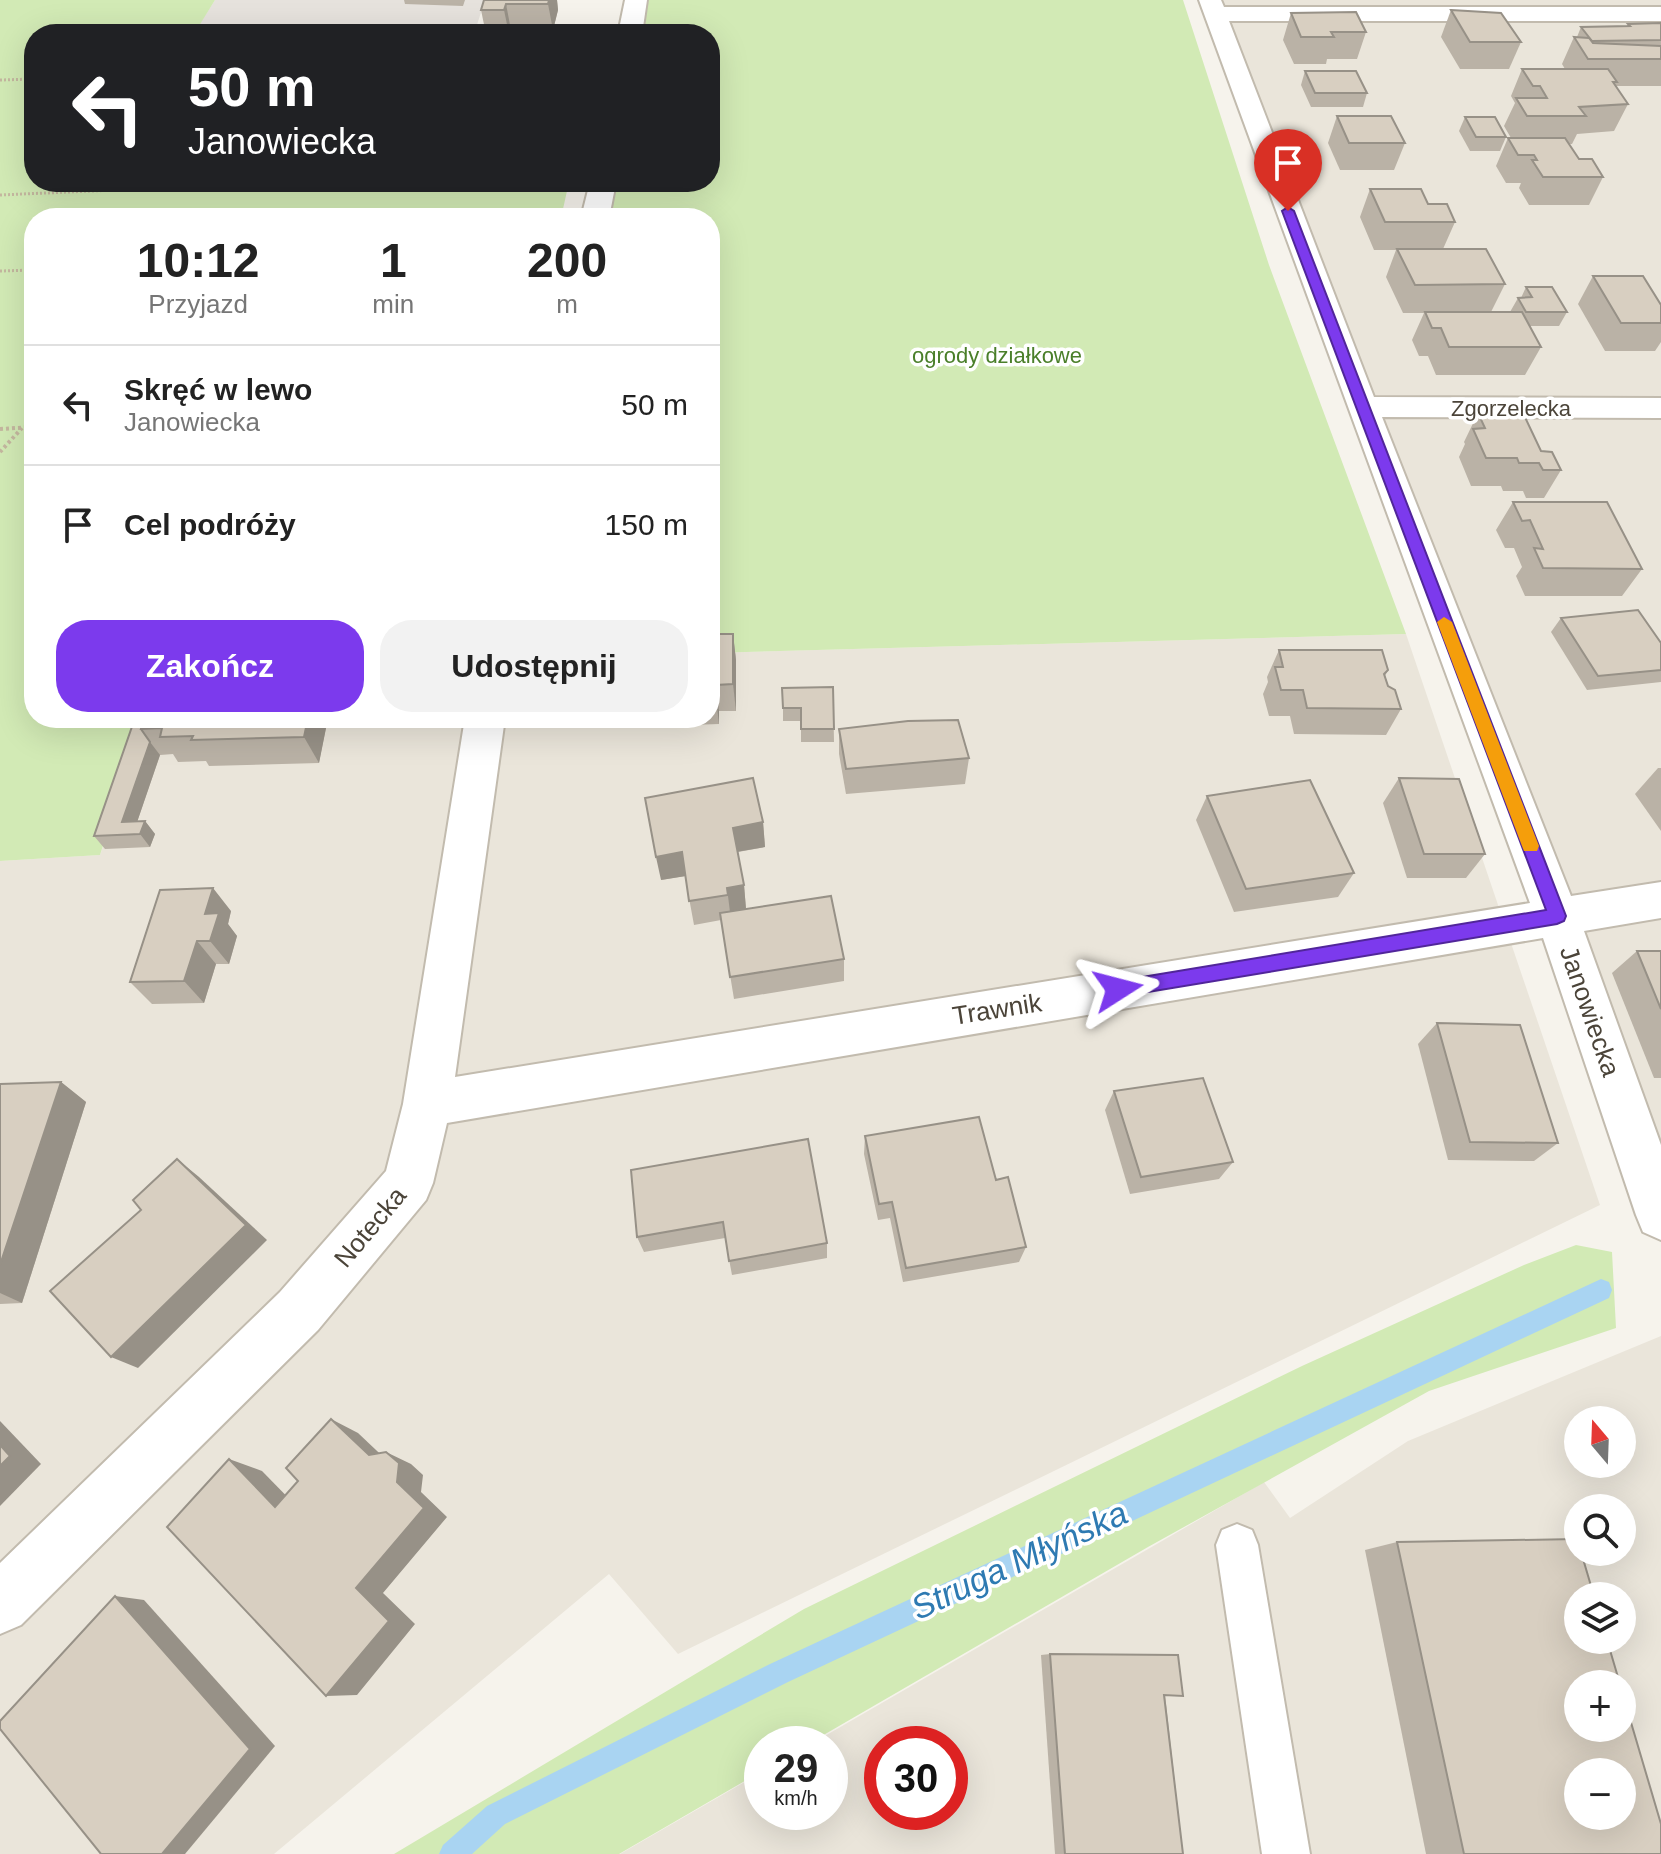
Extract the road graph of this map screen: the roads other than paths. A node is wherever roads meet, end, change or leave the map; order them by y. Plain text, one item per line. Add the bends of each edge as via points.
1 (636, 0) edge
2 (1212, 7) edge
3 (1661, 14) edge
4 (632, 24) edge
5 (1362, 407) junction
6 (1661, 408) edge
7 (483, 728) edge
8 (1661, 900) edge
9 (1557, 916) junction
10 (427, 1104) junction
11 (1661, 1215) edge
12 (1237, 1545) dead end
13 (0, 1604) edge
14 (1286, 1854) edge

1 - 4 street
2 - 3 street
2 - 5 street, Janowiecka
5 - 6 street, Zgorzelecka
5 - 9 street, Janowiecka
7 - 10 street, Notecka
8 - 9 street, Trawnik
9 - 10 street, Trawnik
9 - 11 street, Janowiecka
10 - 13 street, Notecka via 408,1183 358,1242 299,1311
12 - 14 lane

